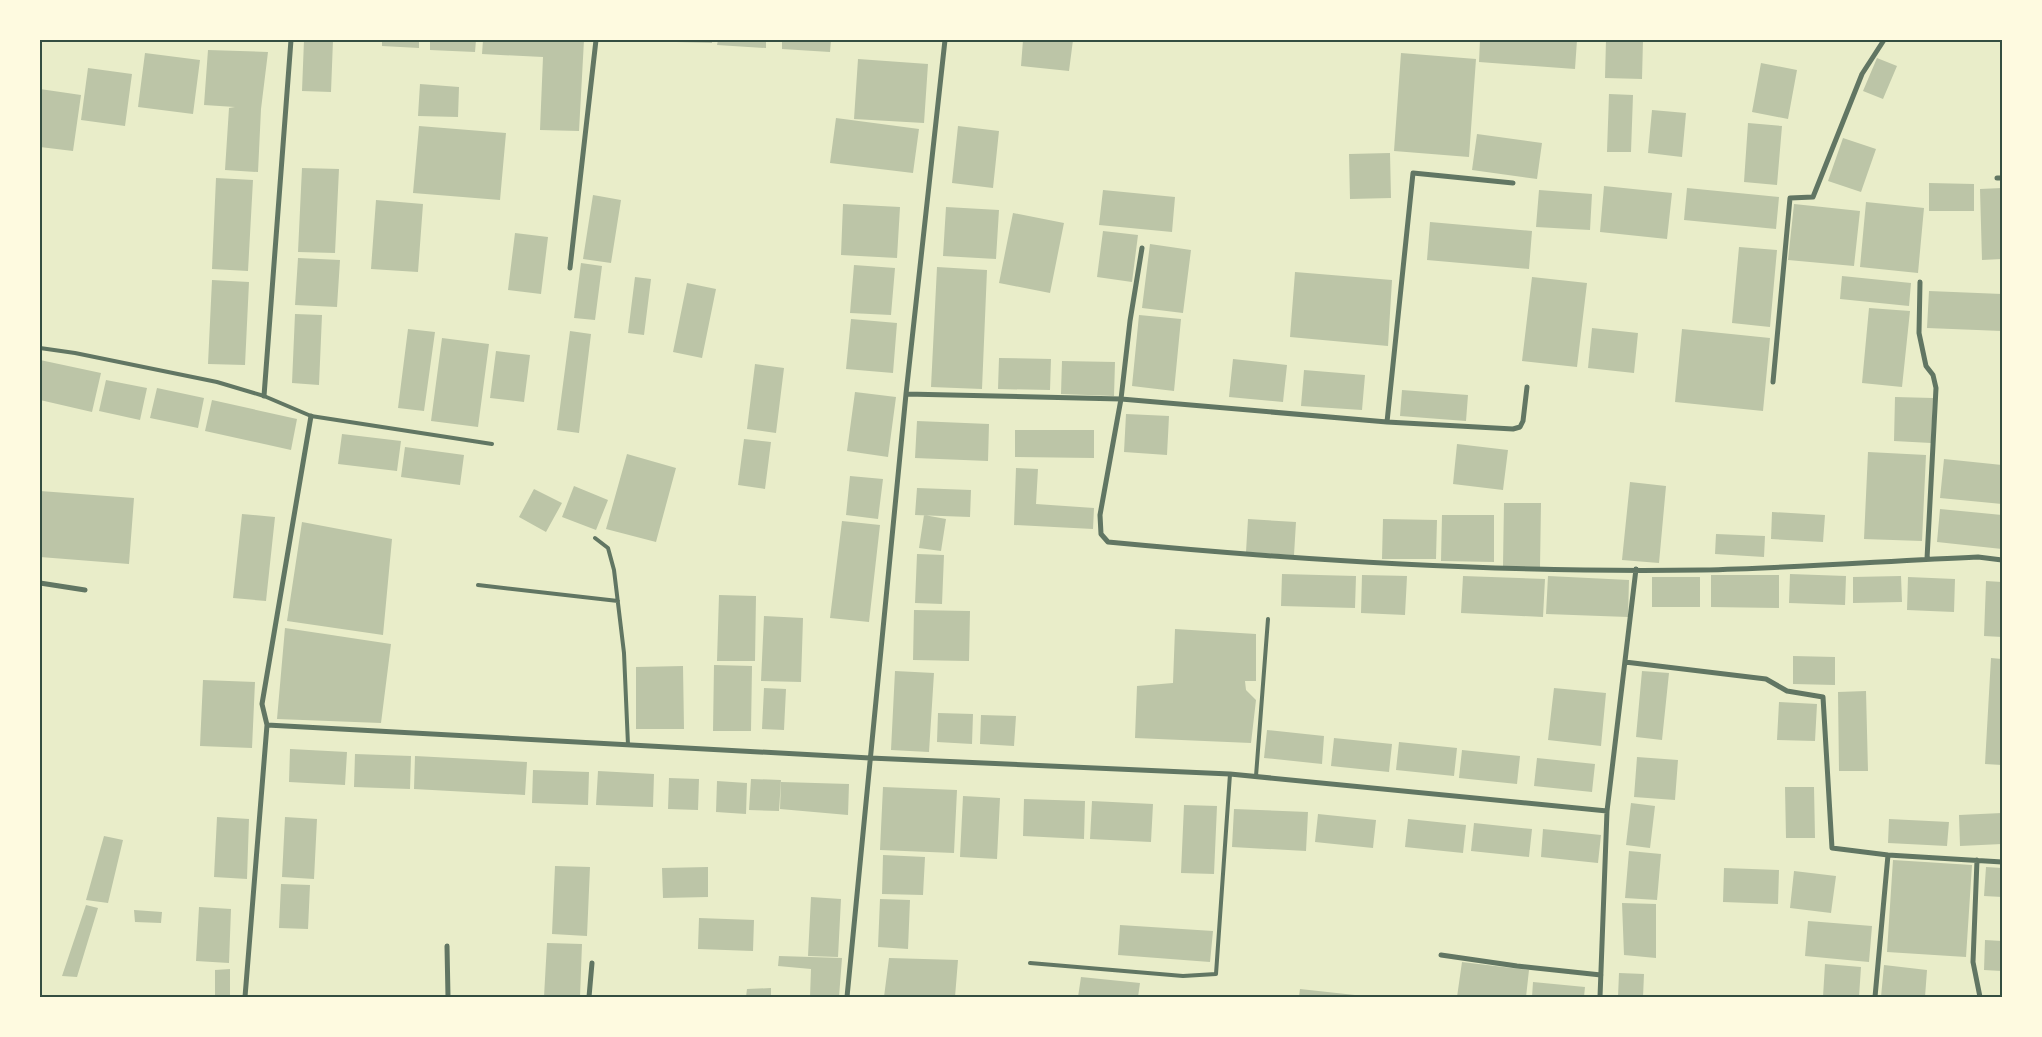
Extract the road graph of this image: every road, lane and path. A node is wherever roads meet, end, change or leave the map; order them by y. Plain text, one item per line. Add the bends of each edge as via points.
1 (291, 40) edge
2 (596, 40) edge
3 (944, 40) edge
4 (1884, 40) edge
5 (1513, 183) dead end
6 (1142, 248) dead end
7 (570, 268) dead end
8 (1920, 282) dead end
9 (40, 348) edge
10 (1773, 382) dead end
11 (1527, 387) dead end
12 (906, 394) junction
13 (264, 396) junction
14 (1121, 399) junction
15 (311, 416) junction
16 (1387, 422) junction
17 (492, 444) dead end
18 (595, 538) dead end
19 (1928, 559) junction
20 (2002, 560) edge
21 (1636, 570) junction
22 (40, 583) edge
23 (478, 585) dead end
24 (85, 590) dead end
25 (618, 601) junction
26 (1268, 619) dead end
27 (1624, 662) junction
28 (267, 725) junction
29 (628, 745) junction
30 (870, 758) junction
31 (1230, 774) junction
32 (1256, 776) junction
33 (1607, 811) junction
34 (1888, 855) junction
35 (1977, 860) junction
36 (2002, 862) edge
37 (447, 946) dead end
38 (1441, 955) dead end
39 (1030, 963) dead end
40 (592, 964) dead end
41 (1601, 975) junction
42 (245, 997) edge
43 (448, 997) edge
44 (589, 997) edge
45 (847, 997) edge
46 (1600, 997) edge
47 (1875, 997) edge
48 (1980, 997) edge

1 - 13 street
2 - 7 street
3 - 12 street
4 - 10 street via 1862,74 1813,197 1790,198
5 - 16 street via 1413,173
6 - 14 street
8 - 19 street via 1919,333 1926,366 1933,375 1936,388
9 - 13 lane via 217,382
11 - 16 street via 1523,422 1513,429
12 - 14 street
12 - 30 street
13 - 15 lane
14 - 16 street
14 - 21 street via 1100,516 1101,534 1108,542 1264,556
15 - 17 lane
15 - 28 street via 262,704
18 - 25 lane via 608,548
19 - 20 street via 1978,557
19 - 21 street via 1704,570
21 - 27 street
22 - 24 street
23 - 25 lane
25 - 29 lane
26 - 32 lane
27 - 33 street
27 - 34 street via 1766,679 1787,691 1823,697 1832,848
28 - 29 street
28 - 42 street
29 - 30 street
30 - 31 street
30 - 45 street
31 - 32 street
31 - 39 lane via 1216,974 1183,976
32 - 33 street
33 - 41 street
34 - 35 street
34 - 47 street
35 - 36 street
35 - 48 street via 1973,962
37 - 43 street
38 - 41 street
40 - 44 street
41 - 46 street

